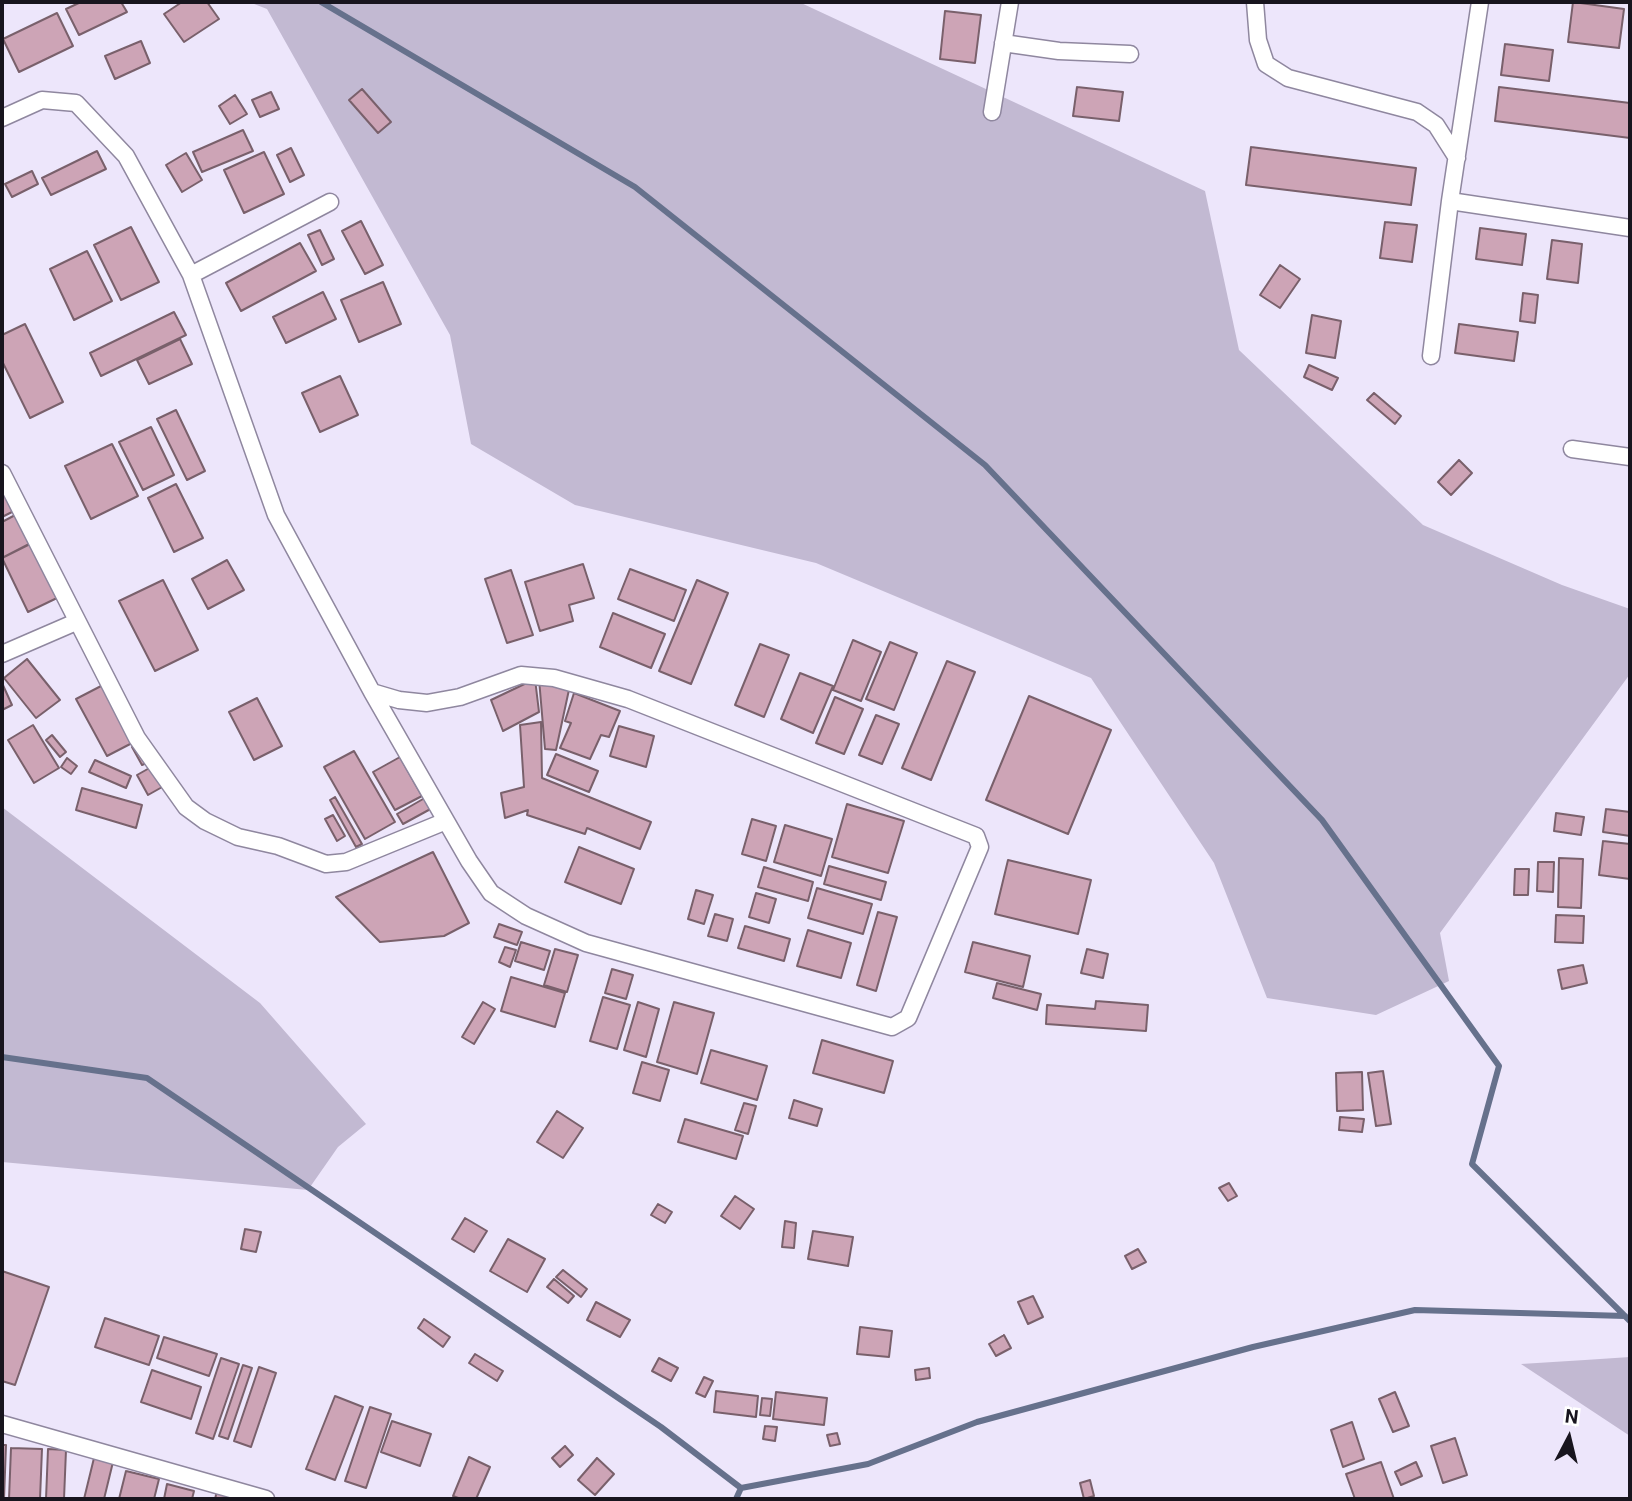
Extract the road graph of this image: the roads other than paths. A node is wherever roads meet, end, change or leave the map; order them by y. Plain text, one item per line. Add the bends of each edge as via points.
1 (1010, 2) edge
2 (1255, 2) edge
3 (1480, 2) edge
4 (1003, 43) junction
5 (1130, 54) dead end
6 (992, 112) dead end
7 (2, 118) edge
8 (1457, 158) junction
9 (1450, 201) junction
10 (330, 202) dead end
11 (1630, 228) edge
12 (191, 275) junction
13 (1431, 356) dead end
14 (1572, 449) dead end
15 (1630, 457) edge
16 (2, 474) edge
17 (76, 622) junction
18 (2, 654) edge
19 (372, 692) junction
20 (446, 821) junction
21 (2, 1424) edge
22 (207, 1482) junction
23 (202, 1499) edge
24 (266, 1499) edge

1 - 4 street
2 - 8 street via 1258,40 1266,64 1288,78 1417,112 1436,125
3 - 8 street
4 - 5 street
4 - 6 street
7 - 12 street via 42,100 76,103 126,156
8 - 9 street
9 - 11 street
9 - 13 street
10 - 12 street
12 - 19 street via 276,515
14 - 15 street
16 - 17 street
17 - 18 street
17 - 20 street via 137,738 186,807 205,821 238,837 326,863 345,862
19 - 20 street
19 - 20 street via 428,704 521,675 554,678 628,699 976,836 980,847 908,1018 892,1027 586,943 526,916 491,893
21 - 22 street
22 - 23 street
22 - 24 street

